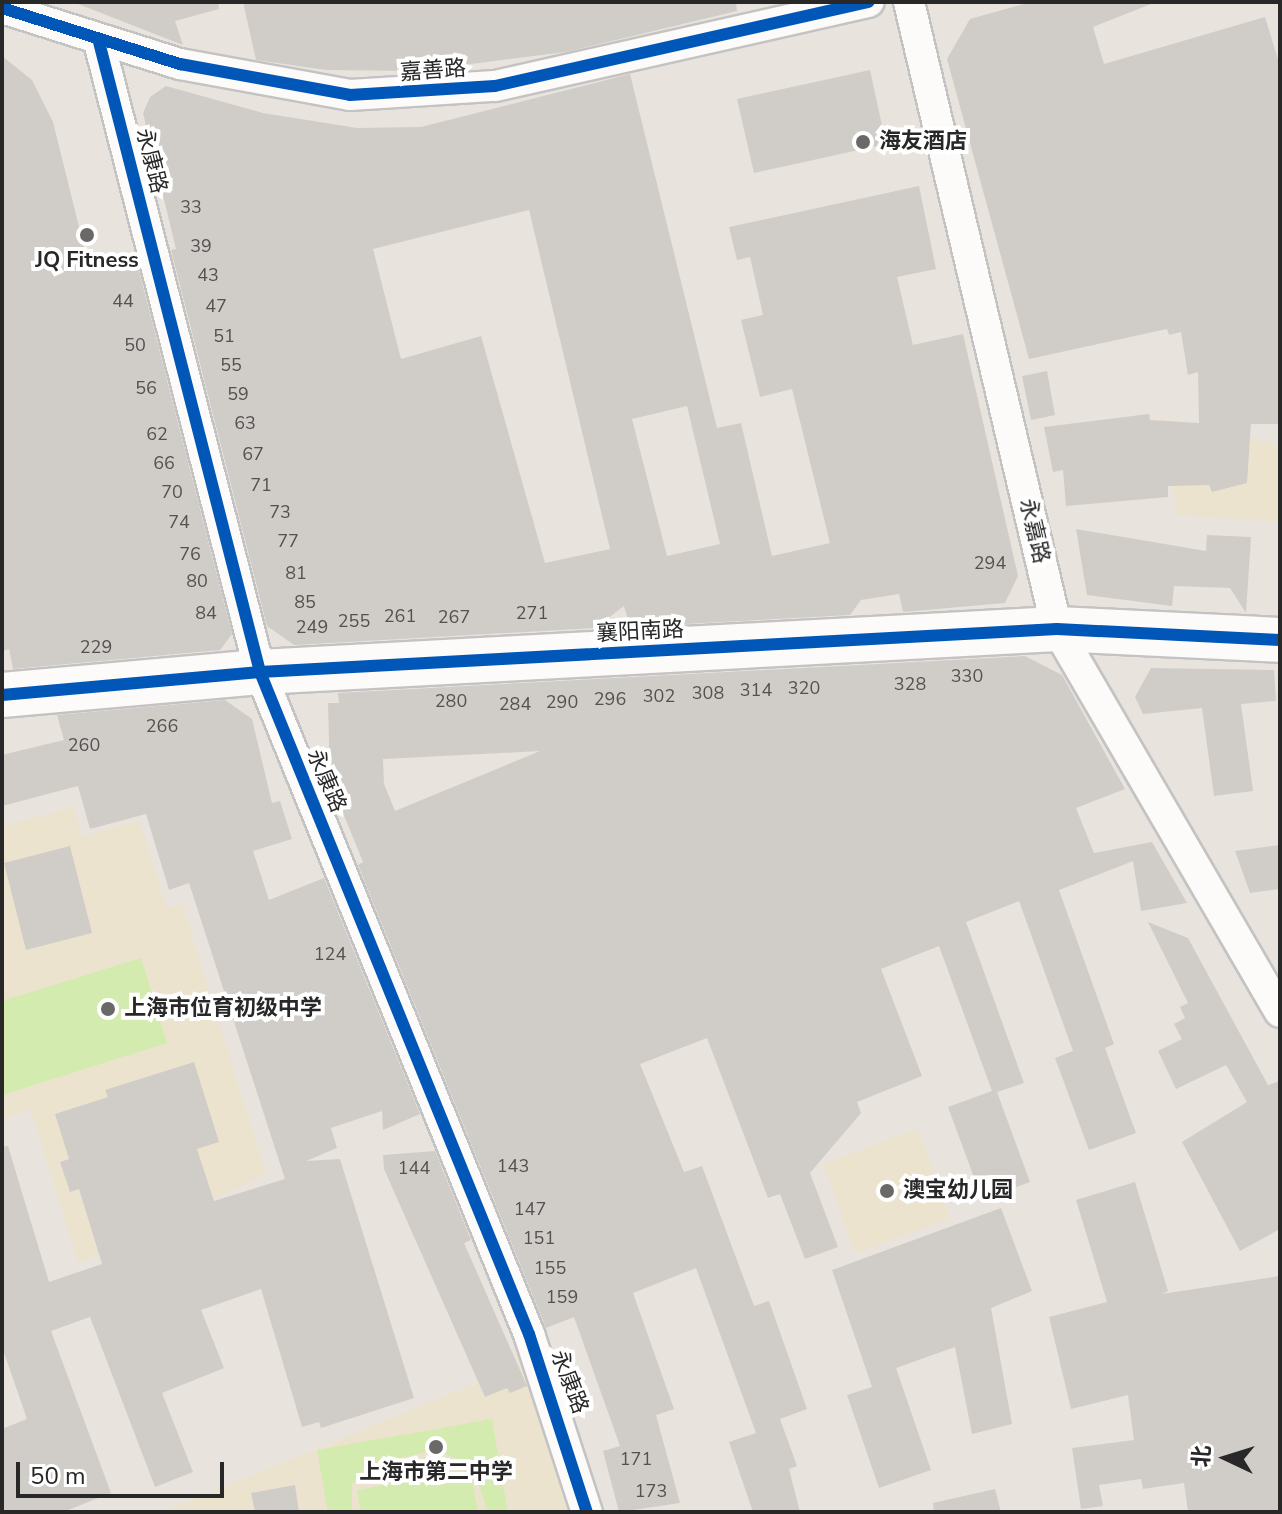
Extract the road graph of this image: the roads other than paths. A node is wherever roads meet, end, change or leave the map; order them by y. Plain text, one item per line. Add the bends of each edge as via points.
1 (869, 2) edge
2 (909, 2) edge
3 (2, 8) edge
4 (99, 42) junction
5 (1057, 629) junction
6 (1280, 640) edge
7 (260, 672) junction
8 (2, 695) edge
9 (1280, 1012) edge
10 (587, 1512) edge

1 - 4 street, 嘉善路 via 511,82 423,94 275,86
2 - 5 street, 永嘉路
3 - 4 street, 嘉善路
4 - 7 street, 永康路
5 - 6 street, 襄阳南路
5 - 7 street, 襄阳南路
5 - 9 street, 永嘉路
7 - 8 street, 襄阳南路
7 - 10 street, 永康路 via 529,1334

